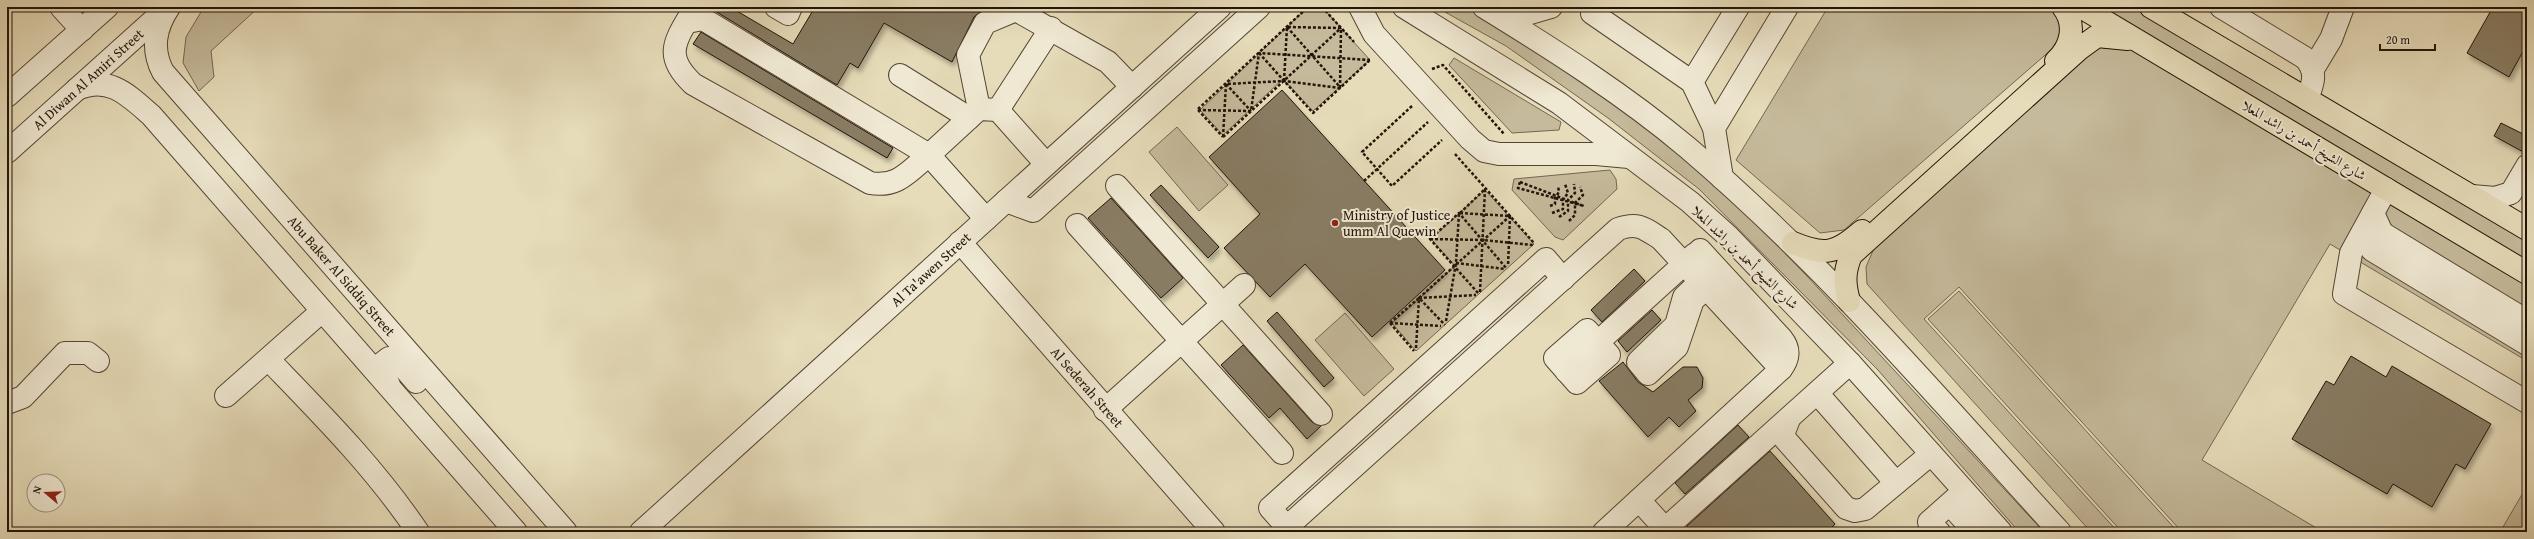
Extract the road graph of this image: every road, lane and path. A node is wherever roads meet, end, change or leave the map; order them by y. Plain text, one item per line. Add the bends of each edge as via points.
1 (61, 7) edge
2 (107, 7) edge
3 (169, 7) edge
4 (776, 7) edge
5 (792, 7) edge
6 (1220, 7) edge
7 (1260, 7) edge
8 (1308, 7) edge
9 (1360, 7) edge
10 (1404, 7) edge
11 (1484, 7) edge
12 (1551, 7) edge
13 (1738, 7) edge
14 (1787, 7) edge
15 (2063, 7) edge
16 (2081, 7) edge
17 (2151, 7) edge
18 (2221, 7) edge
19 (2343, 7) edge
20 (1588, 9) edge
21 (691, 15) edge
22 (1506, 20) junction
23 (1287, 27) junction
24 (1051, 28) junction
25 (1341, 28) junction
26 (82, 30) junction
27 (2135, 40) junction
28 (1259, 53) junction
29 (1285, 54) junction
30 (1312, 55) junction
31 (1341, 57) junction
32 (2313, 69) junction
33 (1424, 71) dead end
34 (900, 75) dead end
35 (1284, 81) junction
36 (1255, 82) junction
37 (1692, 82) junction
38 (1226, 84) junction
39 (1132, 87) junction
40 (1340, 88) junction
41 (77, 89) junction
42 (7, 96) edge
43 (2306, 99) junction
44 (1412, 106) dead end
45 (1198, 110) junction
46 (1225, 110) junction
47 (1443, 110) junction
48 (1251, 111) junction
49 (982, 112) junction
50 (1714, 128) junction
51 (1499, 135) dead end
52 (1224, 137) junction
53 (1442, 140) dead end
54 (7, 152) edge
55 (929, 155) junction
56 (1629, 157) junction
57 (1046, 164) junction
58 (2527, 166) edge
59 (1377, 169) junction
60 (1722, 178) junction
61 (1364, 181) dead end
62 (1565, 184) dead end
63 (1574, 184) dead end
64 (1117, 186) dead end
65 (1558, 186) dead end
66 (1580, 187) dead end
67 (1485, 189) junction
68 (2386, 189) junction
69 (2511, 193) junction
70 (2472, 196) junction
71 (1555, 198) junction
72 (1006, 201) junction
73 (1575, 203) junction
74 (1550, 206) dead end
75 (1460, 213) junction
76 (1552, 213) dead end
77 (2373, 213) junction
78 (1484, 215) junction
79 (1510, 216) junction
80 (1559, 217) dead end
81 (986, 219) junction
82 (1568, 221) dead end
83 (2524, 224) edge
84 (1078, 225) dead end
85 (2382, 233) junction
86 (1725, 234) junction
87 (1430, 239) junction
88 (1458, 239) junction
89 (1483, 240) junction
90 (960, 242) junction
91 (1509, 242) junction
92 (1793, 243) junction
93 (1697, 256) junction
94 (1455, 264) junction
95 (1482, 266) junction
96 (1508, 270) junction
97 (2527, 272) edge
98 (1244, 285) dead end
99 (1480, 295) junction
100 (1450, 297) junction
101 (1419, 298) junction
102 (1849, 301) junction
103 (1224, 303) junction
104 (322, 311) junction
105 (2527, 321) edge
106 (1390, 323) junction
107 (1418, 324) junction
108 (1446, 326) junction
109 (1183, 341) junction
110 (2527, 344) edge
111 (269, 360) junction
112 (98, 361) dead end
113 (1850, 363) junction
114 (1781, 369) junction
115 (1566, 371) dead end
116 (392, 390) junction
117 (1818, 394) junction
118 (226, 396) dead end
119 (2527, 402) edge
120 (7, 403) edge
121 (1105, 410) junction
122 (1321, 414) dead end
123 (1789, 419) junction
124 (1282, 453) dead end
125 (1931, 454) junction
126 (1896, 483) junction
127 (1966, 494) junction
128 (534, 497) junction
129 (1639, 500) junction
130 (1284, 530) edge
131 (1667, 530) edge
132 (418, 532) edge
133 (516, 532) edge
134 (566, 532) edge
135 (571, 532) edge
136 (641, 532) edge
137 (1214, 532) edge
138 (1604, 532) edge
139 (1939, 532) edge
140 (1975, 532) edge
141 (2001, 532) edge
142 (2060, 532) edge

1 - 26 street
2 - 26 street
3 - 41 street, Al Diwan Al Amiri Street
3 - 128 street, Abu Baker Al Siddiq Street via 162,17 155,42 158,62 163,72
4 - 5 street via 788,14
6 - 39 street, Al Ta'awen Street
7 - 72 street via 1033,211
8 - 23 path
9 - 47 street via 1374,34
10 - 56 street, شارع الشيخ أحمد بن راشد المعلا via 1559,103
11 - 22 street
12 - 22 street
13 - 37 street
14 - 50 street
15 - 92 main road via 2067,12 2072,33 2066,52 1847,245 1824,253
16 - 27 main road, شارع الشيخ أحمد بن راشد المعلا
17 - 43 main road
18 - 32 street via 2306,58
19 - 32 street via 2331,39
20 - 37 street
21 - 55 street
21 - 55 street via 676,41 674,58 679,71 693,84 870,183 884,185 896,182
22 - 60 street via 1624,98
23 - 25 path
23 - 28 path
23 - 29 path
23 - 30 path
24 - 39 street via 1108,62
24 - 49 street
24 - 49 street via 1016,10 985,23 968,55
25 - 30 path
25 - 31 path
26 - 42 street
27 - 68 main road, شارع الشيخ أحمد بن راشد المعلا
27 - 102 main road via 2097,36 2079,49 1852,255 1845,271
28 - 29 path
28 - 35 path
28 - 36 path
28 - 38 path
29 - 30 path
29 - 35 path
30 - 31 path
30 - 35 path
30 - 40 path
31 - 40 path
31 - 40 path via 1370,60
32 - 43 street via 2313,84
33 - 51 path via 1443,65 1505,133
34 - 49 street
35 - 36 path
35 - 40 path
35 - 40 path via 1313,113
35 - 48 path
36 - 38 path
36 - 48 path
37 - 50 street
38 - 45 path
38 - 46 path
38 - 48 path
39 - 57 street, Al Ta'awen Street
41 - 54 street, Al Diwan Al Amiri Street
41 - 104 street via 95,83 113,86 151,115
43 - 70 main road
44 - 59 path via 1362,152
45 - 46 path
45 - 52 path
46 - 48 path
46 - 52 path
47 - 56 street via 1484,151 1499,154
47 - 59 path
48 - 52 path
49 - 55 street
49 - 57 street
50 - 60 street
53 - 59 path via 1392,186
55 - 81 street
56 - 86 street, شارع الشيخ أحمد بن راشد المعلا via 1690,202
57 - 72 street, Al Ta'awen Street
58 - 69 street
59 - 61 path
60 - 92 street
62 - 76 path via 1568,193 1563,200 1563,209
63 - 80 path via 1575,193 1568,200 1568,211
64 - 103 street
65 - 71 path via 1560,192
66 - 73 path via 1583,195
67 - 75 path
67 - 78 path
67 - 79 path
68 - 77 street
68 - 97 main road, شارع الشيخ أحمد بن راشد المعلا
69 - 70 street via 2495,198
69 - 83 street
70 - 83 main road
71 - 73 path via 1584,206
71 - 73 path via 1518,188 1520,182
71 - 74 path via 1555,204
72 - 81 street, Al Ta'awen Street
73 - 82 path via 1575,215
75 - 78 path
75 - 87 path
75 - 88 path
75 - 89 path
77 - 85 street
77 - 119 street via 2351,253 2344,294
78 - 79 path
78 - 89 path
79 - 89 path
79 - 91 path
79 - 91 path via 1536,245
81 - 90 street, Al Ta'awen Street
84 - 109 street
85 - 105 street
85 - 110 street via 2372,250
86 - 93 street
86 - 113 street, شارع الشيخ أحمد بن راشد المعلا
87 - 88 path
87 - 94 path
88 - 89 path
88 - 94 path
89 - 91 path
89 - 94 path
89 - 95 path
89 - 96 path
90 - 121 street, Al Sederah Street
90 - 136 street, Al Ta'awen Street
91 - 96 path
92 - 102 street
93 - 114 street via 1704,285
93 - 114 street via 1786,344 1787,357
93 - 115 street via 1598,343 1586,330 1555,358
93 - 130 street via 1632,224 1618,229 1563,279 1546,259 1270,508
94 - 95 path
94 - 99 path
94 - 100 path
94 - 101 path
95 - 96 path
95 - 99 path
98 - 103 street
99 - 100 path
100 - 101 path
100 - 108 path
101 - 106 path
101 - 107 path
101 - 108 path
102 - 142 street
103 - 109 street
103 - 122 street
104 - 111 street
104 - 116 street
106 - 107 path
106 - 107 path via 1416,352
107 - 108 path
109 - 121 street
109 - 124 street
111 - 118 street
111 - 132 street via 339,433 394,496
112 - 120 street via 88,353 64,353 23,397
113 - 117 street
113 - 125 street, شارع الشيخ أحمد بن راشد المعلا
114 - 129 street
116 - 128 street via 380,365 389,358 399,362 467,439
116 - 133 street
117 - 123 street
117 - 126 street
121 - 137 street, Al Sederah Street
123 - 126 street via 1784,432 1785,439 1846,508 1855,511 1866,509
123 - 131 street
125 - 126 street
125 - 127 street, شارع الشيخ أحمد بن راشد المعلا
127 - 139 street via 1929,522
127 - 140 street via 1954,509
127 - 141 street, شارع الشيخ أحمد بن راشد المعلا
128 - 134 street, Abu Baker Al Siddiq Street
128 - 135 street
129 - 131 street
129 - 138 street

